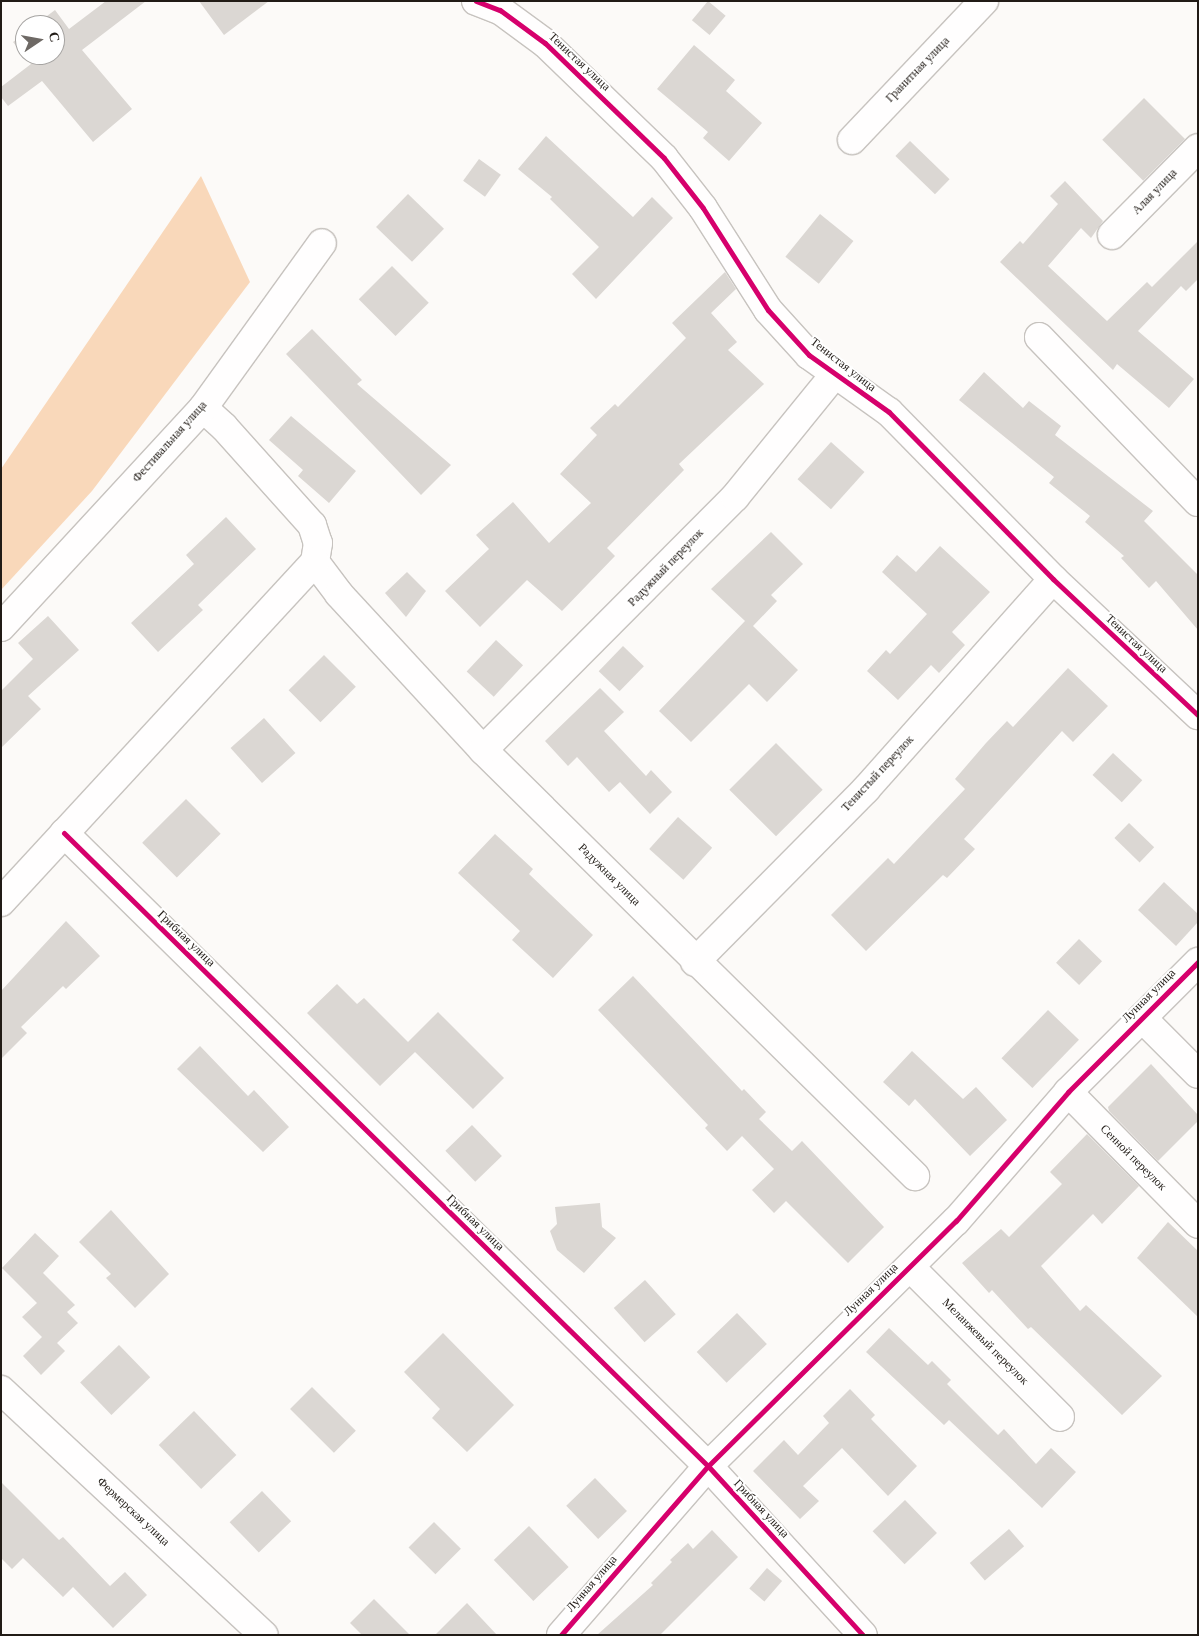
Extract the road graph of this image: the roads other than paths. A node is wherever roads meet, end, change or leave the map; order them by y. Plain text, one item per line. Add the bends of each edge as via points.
1 (984, 1) edge
2 (488, 6) edge
3 (852, 140) dead end
4 (1198, 148) edge
5 (1112, 235) dead end
6 (322, 243) dead end
7 (1039, 337) dead end
8 (835, 374) junction
9 (203, 408) junction
10 (1198, 502) edge
11 (315, 562) junction
12 (1053, 579) junction
13 (1, 627) edge
14 (1198, 716) edge
15 (483, 750) junction
16 (64, 833) junction
17 (1, 902) edge
18 (695, 962) junction
19 (1198, 962) edge
20 (1142, 1018) junction
21 (1198, 1074) edge
22 (1068, 1092) junction
23 (915, 1176) dead end
24 (1198, 1224) edge
25 (910, 1267) junction
26 (1, 1390) edge
27 (1060, 1417) dead end
28 (708, 1466) junction
29 (264, 1635) edge
30 (561, 1635) edge
31 (863, 1635) edge

1 - 3 street, Гранитная улица
2 - 8 street, Тенистая улица via 545,43 664,158 703,208 768,310 809,354
4 - 5 street, Алая улица
6 - 9 street, Фестивальная улица
7 - 10 street
8 - 12 street, Тенистая улица via 889,412
8 - 15 street, Радужный переулок via 736,497
9 - 11 street via 312,525 318,543
9 - 13 street, Фестивальная улица
11 - 15 street, Радужная улица via 339,594
11 - 16 street
12 - 14 street, Тенистая улица
12 - 18 street, Тенистый переулок via 866,789
15 - 18 street, Радужная улица
16 - 17 street
16 - 28 street, Грибная улица
18 - 23 street, Радужная улица
19 - 20 street, Лунная улица
20 - 21 street
20 - 22 street, Лунная улица
22 - 24 street, Сенной переулок
22 - 25 street, Лунная улица via 956,1221
25 - 27 street, Меланжевый переулок
25 - 28 street, Лунная улица
26 - 29 street, Фермерская улица
28 - 30 street, Лунная улица
28 - 31 street, Грибная улица

